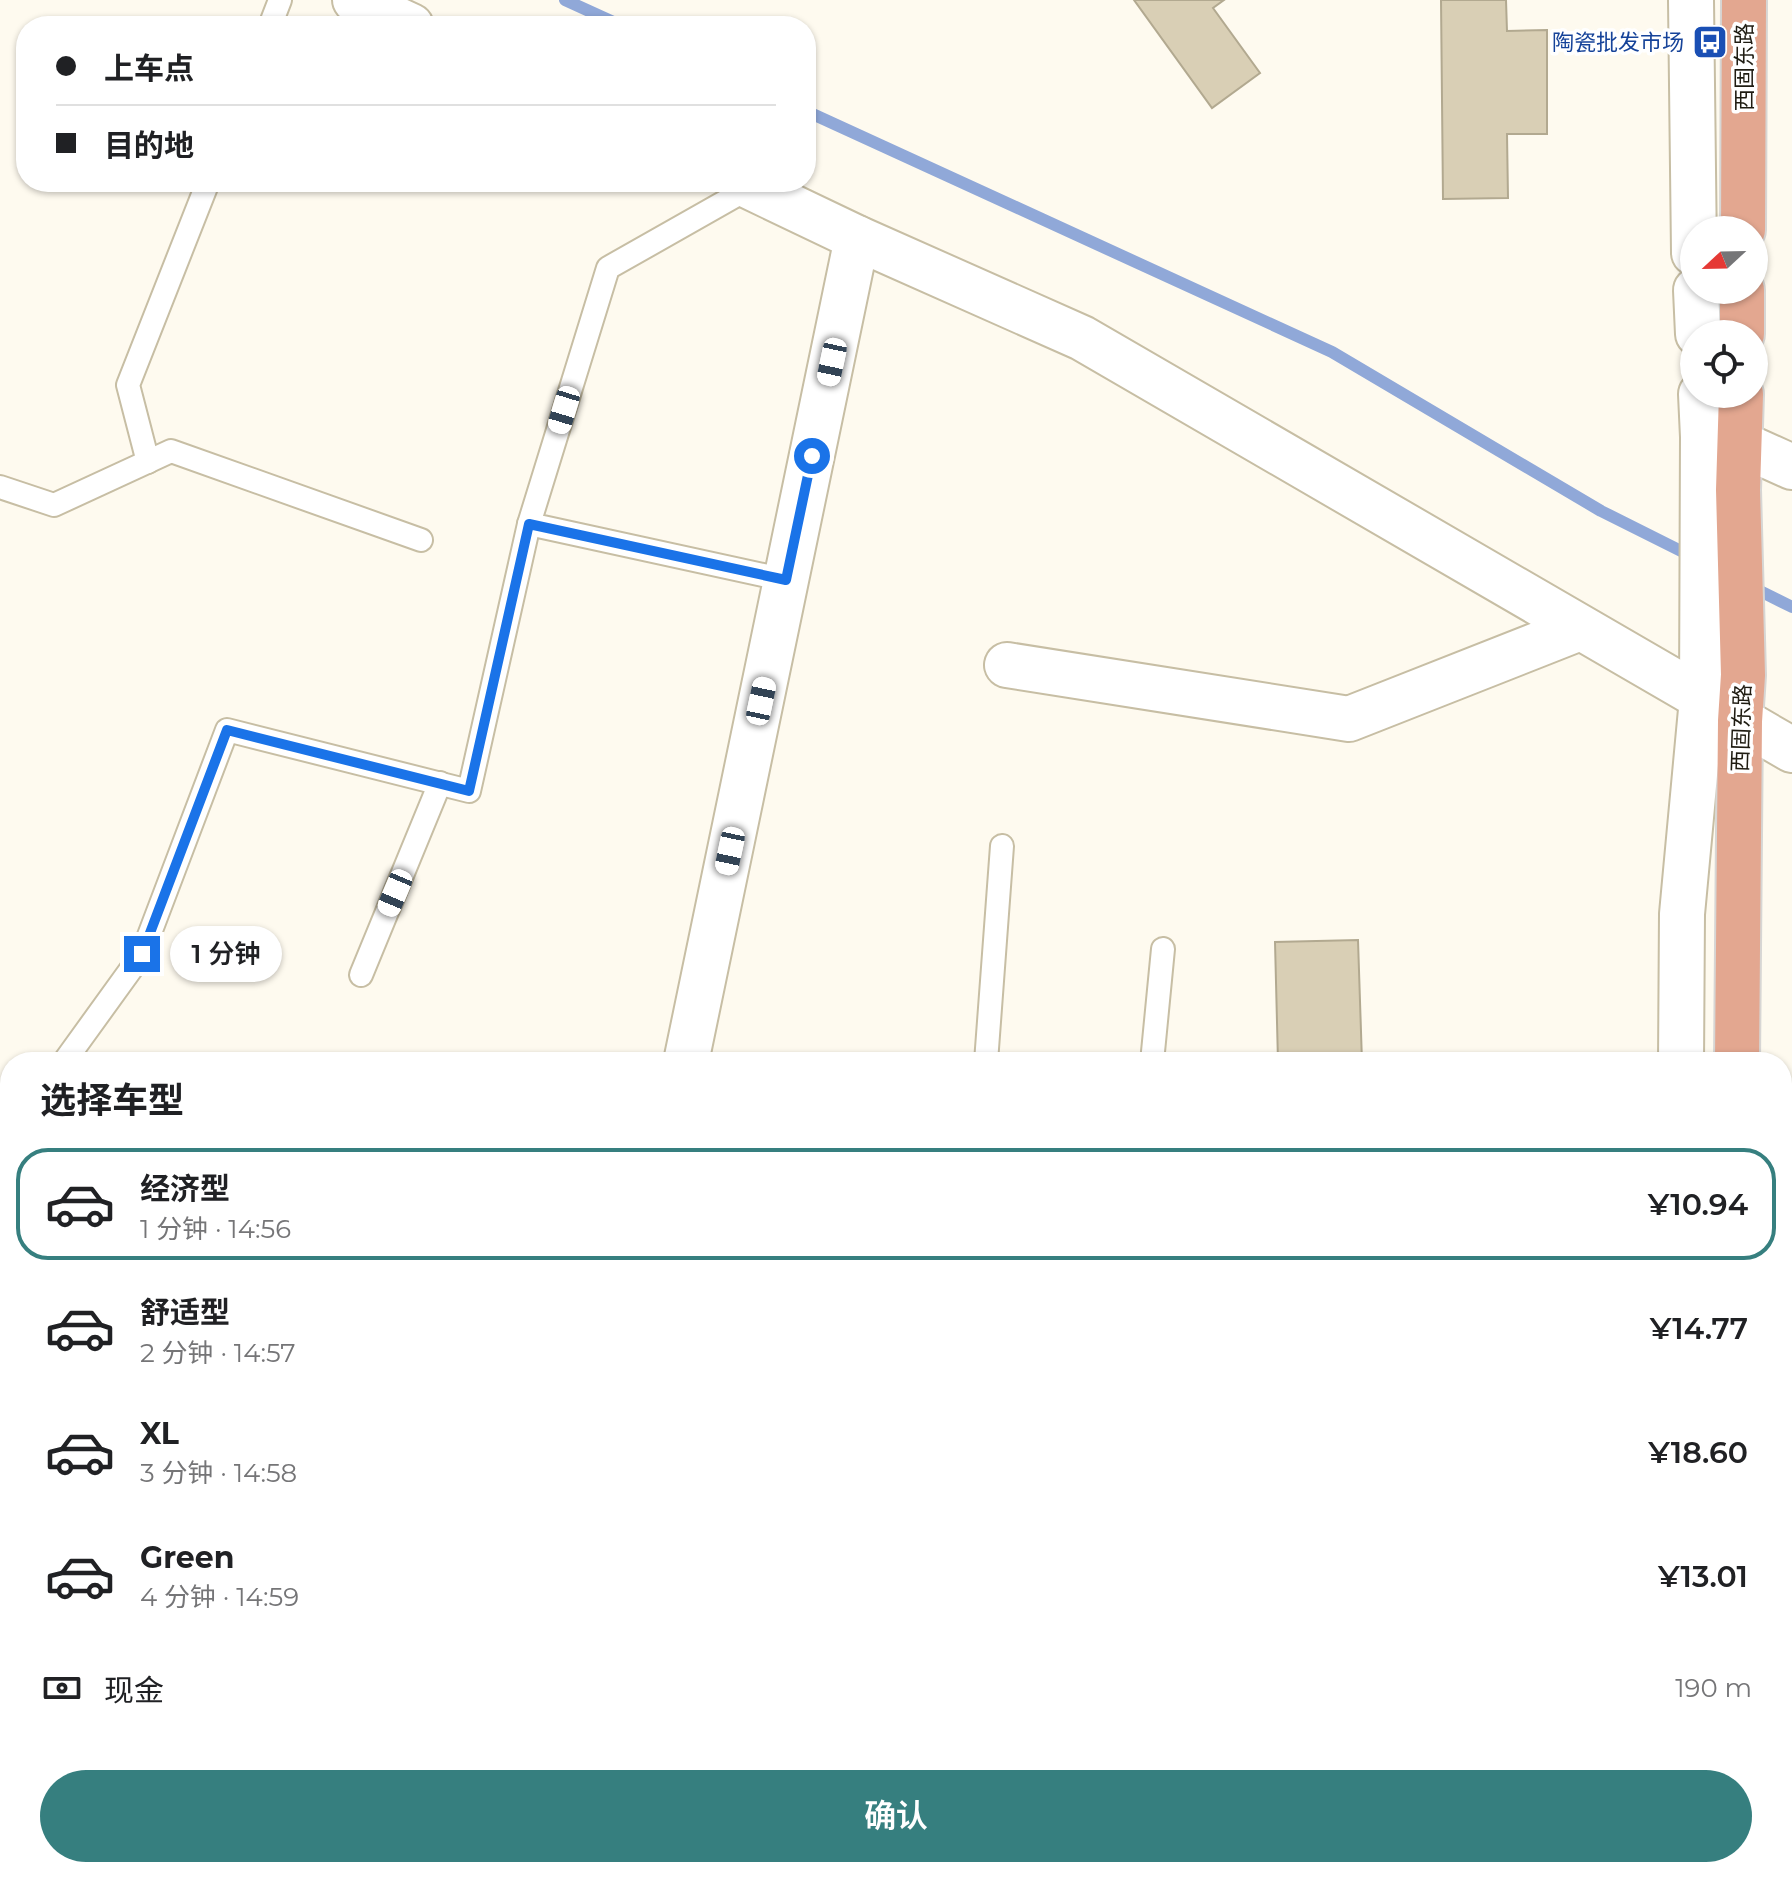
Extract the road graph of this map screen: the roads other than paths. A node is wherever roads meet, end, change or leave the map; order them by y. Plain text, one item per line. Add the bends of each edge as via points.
1 (355, 0) edge
2 (1691, 0) edge
3 (1744, 0) edge
4 (389, 16) edge
5 (204, 192) edge
6 (734, 192) edge
7 (761, 192) edge
8 (1694, 216) edge
9 (1743, 216) edge
10 (857, 238) junction
11 (1704, 408) edge
12 (1741, 408) edge
13 (1741, 444) junction
14 (148, 462) junction
15 (1792, 467) edge
16 (1720, 482) junction
17 (0, 487) edge
18 (529, 524) junction
19 (421, 540) dead end
20 (786, 580) junction
21 (1580, 628) junction
22 (1007, 665) dead end
23 (1702, 678) junction
24 (1740, 721) junction
25 (1792, 750) edge
26 (440, 783) junction
27 (1002, 846) dead end
28 (1163, 949) dead end
29 (361, 975) dead end
30 (71, 1052) edge
31 (688, 1052) edge
32 (987, 1052) edge
33 (1153, 1052) edge
34 (1681, 1052) edge
35 (1737, 1052) edge

1 - 4 street
2 - 8 street
3 - 9 main road, 西固东路
5 - 14 lane via 128,385
6 - 18 lane via 608,268
7 - 10 street
10 - 20 street
10 - 21 street via 1082,338
11 - 16 street
12 - 13 main road, 西固东路
13 - 15 street
13 - 16 main road, 西固东路
14 - 17 lane via 54,505
14 - 19 lane via 171,451
16 - 23 street
16 - 24 main road, 西固东路 via 1743,675
18 - 20 lane
18 - 26 lane via 469,791
20 - 31 street
21 - 22 street via 1349,719
21 - 23 street
23 - 24 street
23 - 34 street via 1682,914
24 - 25 street
24 - 35 main road, 西固东路
26 - 29 lane
26 - 30 lane via 227,730 142,954
27 - 32 lane
28 - 33 lane

